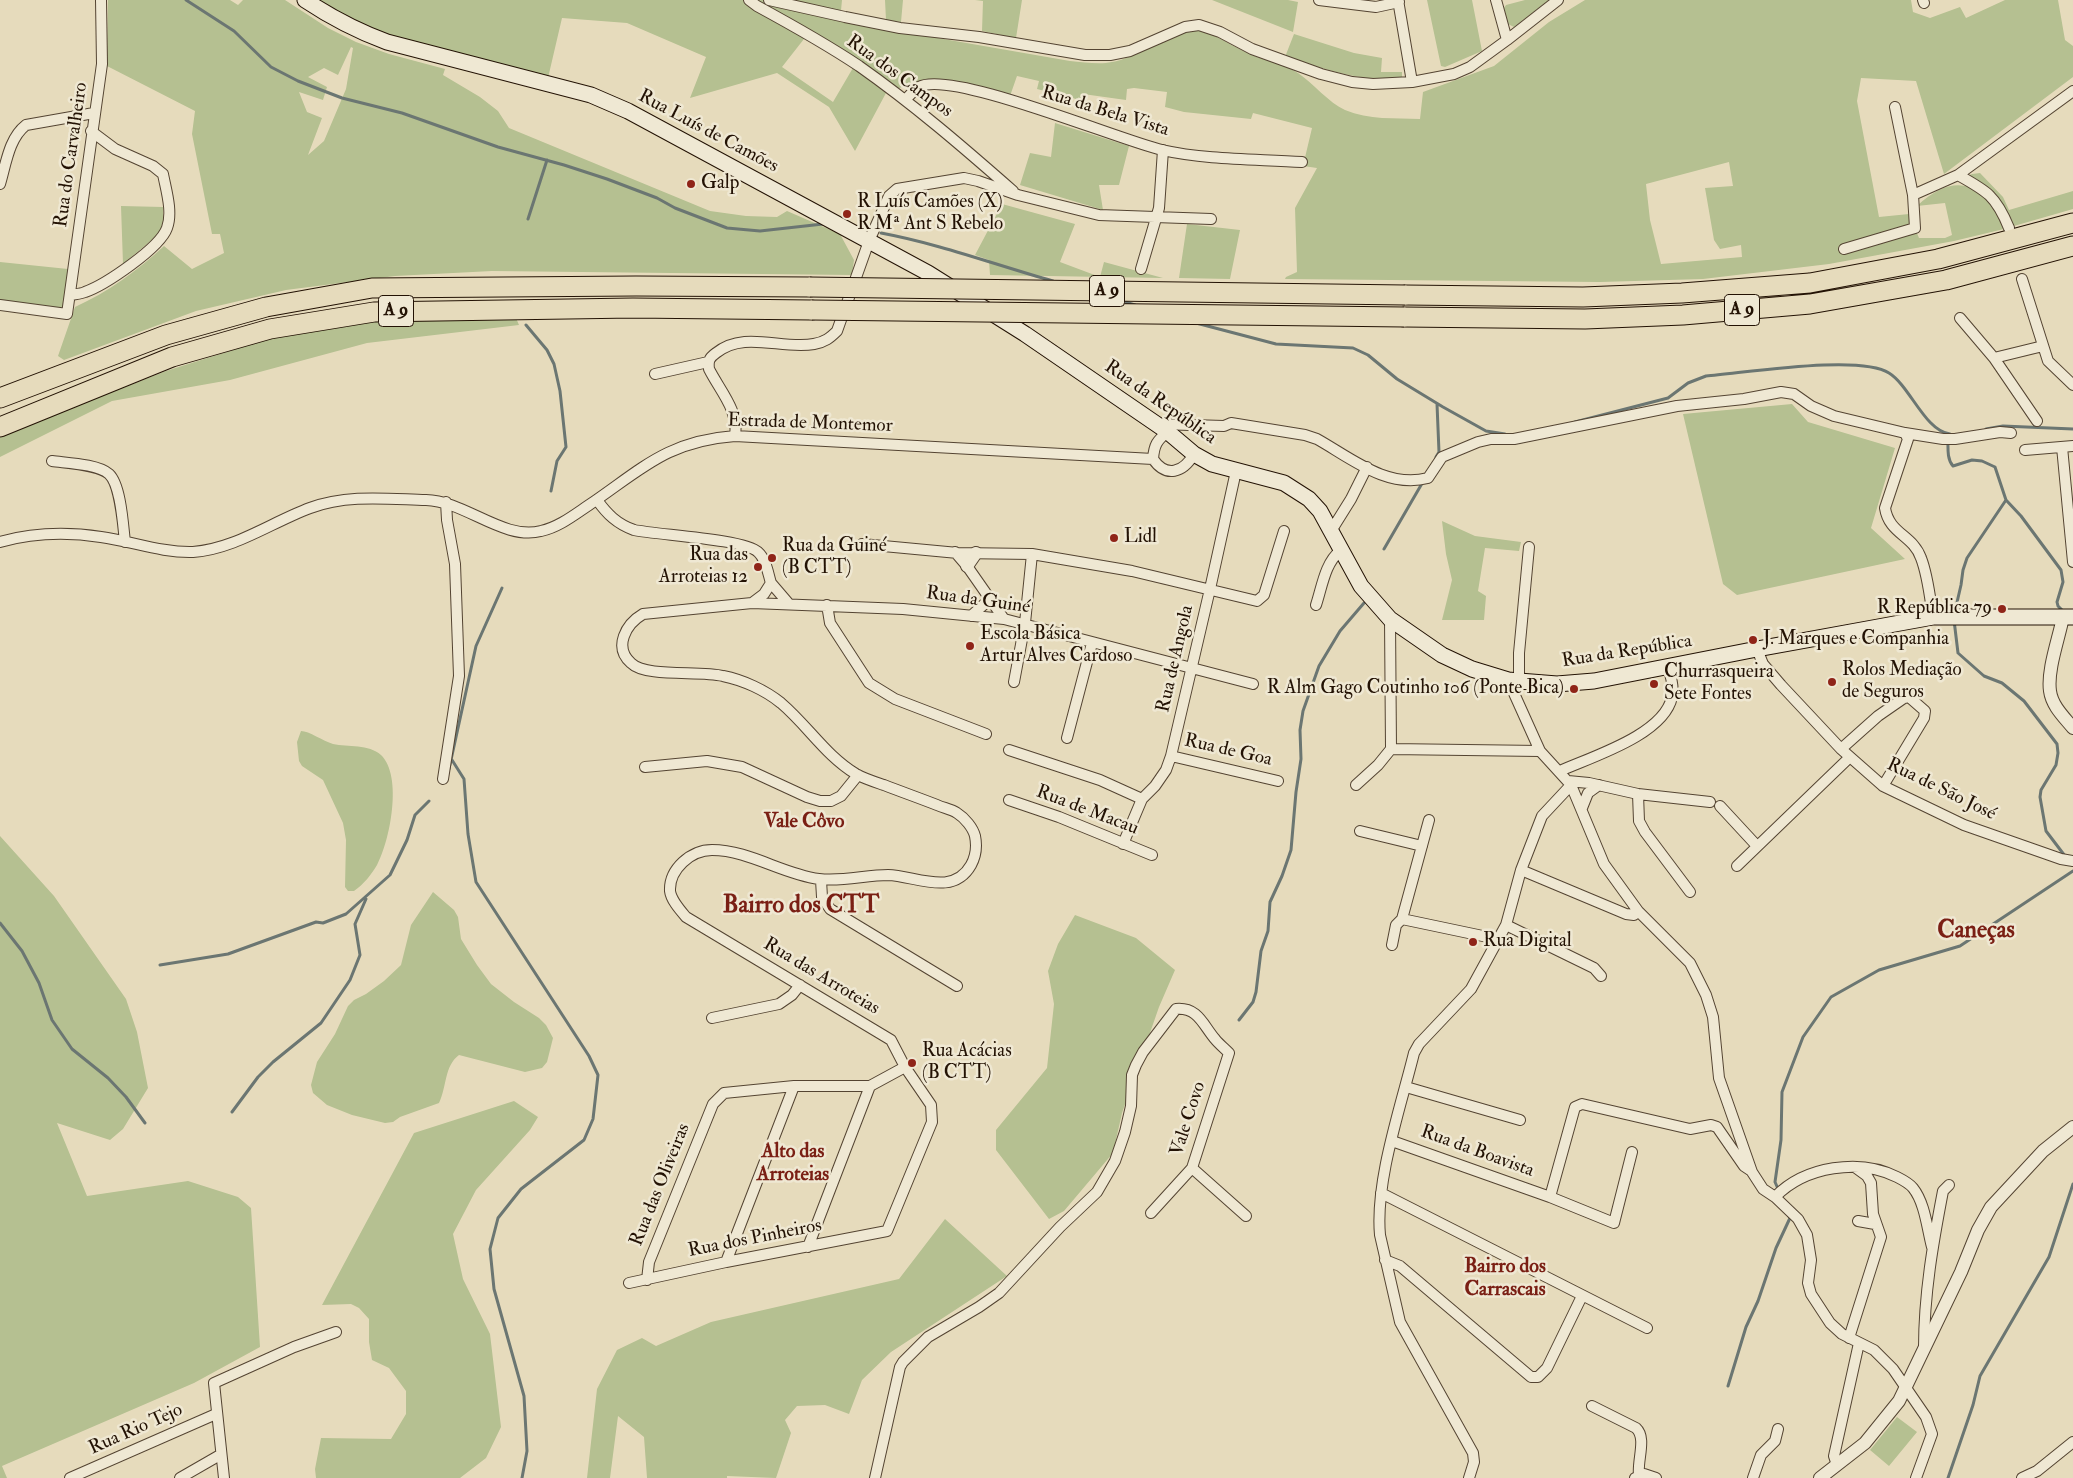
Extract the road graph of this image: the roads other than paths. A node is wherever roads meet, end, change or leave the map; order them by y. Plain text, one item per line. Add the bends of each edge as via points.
1 (101, 0) edge
2 (305, 0) edge
3 (749, 0) edge
4 (769, 0) edge
5 (1319, 0) edge
6 (1496, 0) edge
7 (1558, 0) edge
8 (1398, 1) edge
9 (1507, 40) junction
10 (1412, 82) junction
11 (2073, 92) edge
12 (905, 100) junction
13 (1895, 107) dead end
14 (94, 113) junction
15 (91, 131) junction
16 (1163, 150) junction
17 (1302, 162) dead end
18 (1958, 175) junction
19 (0, 184) edge
20 (1913, 195) junction
21 (1018, 196) junction
22 (1156, 218) junction
23 (1211, 219) dead end
24 (2073, 223) edge
25 (2009, 228) dead end
26 (869, 242) junction
27 (2073, 246) edge
28 (1844, 249) dead end
29 (1141, 269) dead end
30 (2022, 279) dead end
31 (70, 295) junction
32 (0, 305) edge
33 (1960, 318) dead end
34 (2043, 346) junction
35 (1994, 358) junction
36 (1064, 361) joint
37 (708, 362) junction
38 (656, 374) dead end
39 (2073, 385) edge
40 (0, 398) edge
41 (2037, 421) dead end
42 (0, 427) edge
43 (1162, 428) junction
44 (1905, 432) junction
45 (2011, 434) dead end
46 (735, 436) junction
47 (2073, 446) edge
48 (2062, 447) junction
49 (2025, 450) dead end
50 (1194, 454) junction
51 (1153, 459) junction
52 (52, 461) dead end
53 (1367, 467) junction
54 (1236, 471) junction
55 (597, 500) junction
56 (446, 502) junction
57 (1284, 531) dead end
58 (1331, 531) junction
59 (0, 542) edge
60 (125, 542) junction
61 (862, 544) dead end
62 (1529, 547) dead end
63 (1340, 551) junction
64 (955, 552) junction
65 (976, 553) junction
66 (1032, 554) junction
67 (2073, 562) edge
68 (968, 566) junction
69 (771, 583) junction
70 (1210, 589) junction
71 (990, 599) junction
72 (752, 603) junction
73 (789, 604) junction
74 (1316, 604) dead end
75 (827, 605) junction
76 (971, 616) junction
77 (1933, 617) junction
78 (2068, 617) edge
79 (1004, 619) junction
80 (1390, 619) junction
81 (1025, 624) junction
82 (1092, 643) junction
83 (1757, 649) junction
84 (1192, 667) junction
85 (1668, 667) junction
86 (1514, 681) junction
87 (1014, 682) dead end
88 (1253, 684) dead end
89 (2073, 728) edge
90 (986, 734) dead end
91 (1067, 738) dead end
92 (1391, 749) junction
93 (1841, 749) junction
94 (1009, 750) dead end
95 (1540, 751) junction
96 (1171, 756) junction
97 (1850, 757) junction
98 (645, 767) dead end
99 (1560, 772) junction
100 (858, 775) junction
101 (442, 779) dead end
102 (1278, 781) dead end
103 (1569, 783) junction
104 (1356, 785) dead end
105 (1599, 785) junction
106 (1883, 786) junction
107 (1638, 794) junction
108 (1142, 799) junction
109 (1008, 800) dead end
110 (1582, 808) junction
111 (1429, 820) dead end
112 (1360, 831) dead end
113 (1123, 844) junction
114 (1422, 846) junction
115 (1757, 846) junction
116 (1152, 855) dead end
117 (2073, 861) edge
118 (1737, 866) dead end
119 (1521, 870) junction
120 (821, 880) junction
121 (1690, 892) dead end
122 (1638, 911) junction
123 (1402, 919) junction
124 (1506, 924) junction
125 (1497, 939) junction
126 (1392, 945) dead end
127 (1601, 976) dead end
128 (800, 985) junction
129 (957, 986) dead end
130 (712, 1018) dead end
131 (905, 1068) junction
132 (794, 1086) junction
133 (870, 1086) junction
134 (1406, 1088) junction
135 (1520, 1120) dead end
136 (2073, 1127) edge
137 (1392, 1140) junction
138 (1632, 1152) dead end
139 (1192, 1168) junction
140 (1855, 1168) junction
141 (1752, 1172) junction
142 (1948, 1185) dead end
143 (1381, 1193) junction
144 (1772, 1196) junction
145 (1550, 1197) junction
146 (1151, 1213) dead end
147 (1246, 1216) dead end
148 (1858, 1221) dead end
149 (1875, 1224) junction
150 (887, 1231) joint
151 (808, 1247) junction
152 (1932, 1247) junction
153 (1385, 1260) junction
154 (726, 1262) junction
155 (647, 1280) junction
156 (629, 1283) dead end
157 (1582, 1296) junction
158 (1647, 1328) dead end
159 (336, 1332) dead end
160 (1854, 1340) junction
161 (1924, 1349) junction
162 (1906, 1389) junction
163 (1592, 1406) dead end
164 (216, 1414) junction
165 (1778, 1429) dead end
166 (2073, 1442) edge
167 (220, 1455) junction
168 (1837, 1465) junction
169 (1637, 1476) edge
170 (70, 1478) edge
171 (180, 1478) edge
172 (224, 1478) edge
173 (876, 1478) edge
174 (1469, 1478) edge
175 (1656, 1478) edge
176 (1753, 1478) edge
177 (1820, 1478) edge
178 (1916, 1478) edge
179 (2022, 1478) edge

1 - 14 street, Rua do Carvalheiro via 102,64
2 - 26 main road, Rua Luís de Camões via 352,28 387,42 591,95 628,111
3 - 12 street, Rua dos Campos via 827,46
4 - 10 street via 900,28 979,37 1085,56 1130,51 1185,26 1199,25 1252,49 1337,79 1373,84
5 - 8 street via 1376,6
6 - 9 street
7 - 9 street
8 - 10 street
9 - 10 street via 1470,67 1454,74
11 - 18 street
12 - 16 street, Rua da Bela Vista via 919,86 936,85 992,94
12 - 21 street, Rua dos Campos
13 - 20 street
14 - 15 street, Rua do Carvalheiro
14 - 19 street via 26,125 10,148
15 - 31 street, Rua do Carvalheiro
15 - 31 street via 115,149 163,174 169,217 167,230 129,268 84,293
16 - 17 street, Rua da Bela Vista
16 - 22 street
18 - 20 street
18 - 25 street via 1993,198
20 - 28 street via 1915,228
21 - 22 street via 1099,216
21 - 26 street via 978,180 964,178 897,189 889,196
22 - 23 street
22 - 29 street
24 - 40 highway, A 9, bridge via 1938,259 1810,283 1583,297 810,287 372,288 266,307 166,335
26 - 36 main road, Rua Luís de Camões via 928,273
26 - 37 street via 837,331 826,341 812,345 735,342 721,348
27 - 42 highway, A 9, bridge via 1946,280 1810,304 1683,315 1585,319 633,308 374,312 270,329 172,357
30 - 34 street
31 - 32 street, Rua do Carvalheiro via 67,314
33 - 35 street
34 - 35 street
34 - 39 street via 2048,361
35 - 41 street
36 - 43 main road, Rua da República
37 - 38 street
37 - 46 street via 715,381 732,407
43 - 50 main road, Rua da República
43 - 51 street
43 - 53 street via 1231,424 1305,435
44 - 45 street via 1943,439 2000,432
44 - 53 street via 1822,412 1788,392 1677,406 1514,439 1478,442 1442,456 1423,479 1399,480
44 - 77 street via 1908,442 1885,508 1891,527 1910,541 1922,558
46 - 51 street, Estrada de Montemor
46 - 55 street, Estrada de Montemor via 713,438 675,449
47 - 48 street
48 - 49 street
48 - 67 street
50 - 51 street via 1175,471 1166,471
50 - 54 main road, Rua da República via 1212,464
52 - 60 street via 109,474 118,495
53 - 58 street
54 - 58 main road, Rua da República via 1284,483 1309,499
54 - 70 street, Rua de Angola
55 - 56 street, Estrada de Montemor via 562,523 541,532 509,529
55 - 69 street via 607,514 634,530 752,547 764,558
56 - 60 street, Estrada de Montemor via 362,498 330,502 263,531 194,552
56 - 101 street via 446,520 455,564 459,676
57 - 70 street via 1261,599 1252,601
58 - 63 main road, Rua da República
59 - 60 street, Estrada de Montemor via 36,535 68,534
61 - 64 street
62 - 86 street via 1520,654
63 - 74 street via 1333,557
63 - 80 main road, Rua da República via 1361,586
64 - 65 street
64 - 68 street
65 - 66 street
65 - 68 street
66 - 70 street via 1132,571
66 - 81 street
68 - 71 street
69 - 72 street via 764,594
69 - 73 street
70 - 84 street, Rua de Angola
71 - 76 street
71 - 79 street
72 - 73 street, Rua da Guiné
72 - 100 street, Rua das Arroteias via 643,614 624,634 624,652 629,662 646,672 706,672 740,680 761,690 780,702 838,762
73 - 75 street, Rua da Guiné
75 - 76 street, Rua da Guiné
75 - 90 street via 830,623 869,683 895,699
76 - 79 street, Rua da Guiné
77 - 78 main road, Rua da República
77 - 83 main road, Rua da República
78 - 89 street via 2050,673 2050,692 2057,708
79 - 81 street, Rua da Guiné
80 - 86 main road, Rua da República via 1442,655 1472,669
80 - 92 street
81 - 82 street, Rua da Guiné
81 - 87 street
82 - 84 street, Rua da Guiné
82 - 91 street
83 - 85 main road, Rua da República
83 - 93 street, Rua de São José via 1763,664
84 - 88 street, Rua da Guiné
84 - 96 street, Rua de Angola
85 - 86 main road, Rua da República via 1594,681 1557,684
85 - 99 street via 1672,698 1661,717 1647,730
86 - 95 street
92 - 95 street
92 - 104 street
93 - 97 street, Rua de São José
93 - 106 street via 1904,698 1909,697 1925,711 1924,718
94 - 108 street via 1100,780
95 - 99 street
96 - 102 street, Rua de Goa
96 - 108 street, Rua de Angola via 1156,786
97 - 106 street, Rua de São José
97 - 115 street
98 - 100 street via 707,761 742,767 820,801 831,801 841,796
99 - 103 street
100 - 120 street, Rua das Arroteias via 958,813 972,828 975,858 962,877 949,883 887,875
103 - 105 street
103 - 110 street
103 - 119 street via 1542,816
105 - 107 street
105 - 110 street via 1588,793
106 - 117 street, Rua de São José via 1964,825
107 - 115 street via 1715,804
107 - 121 street via 1639,821
108 - 113 street, Rua de Angola
109 - 113 street, Rua de Macau
110 - 122 street via 1604,864
111 - 114 street
112 - 114 street
113 - 116 street, Rua de Macau
114 - 123 street
115 - 118 street
119 - 122 street via 1626,914 1634,915
119 - 124 street
120 - 128 street, Rua das Arroteias via 783,871 740,854 709,850 699,851 679,866 670,892 686,917
120 - 129 street via 822,897 830,909
122 - 141 street via 1690,963 1706,995 1712,1017 1719,1078
123 - 125 street
123 - 126 street via 1396,925
124 - 125 street
124 - 127 street via 1594,968
125 - 134 street via 1470,989 1419,1044
128 - 130 street via 779,1004
128 - 131 street, Rua das Arroteias via 892,1040
131 - 133 street
131 - 150 street, Rua das Arroteias via 931,1105 932,1122
132 - 133 street
132 - 154 street
132 - 155 street, Rua das Oliveiras via 724,1093 713,1104 649,1262
133 - 151 street
134 - 135 street
134 - 137 street
136 - 161 street via 2043,1151 1991,1207
137 - 143 street
137 - 145 street, Rua da Boavista
138 - 145 street, Rua da Boavista via 1614,1223
139 - 146 street, Vale Covo
139 - 147 street
139 - 173 street, Vale Covo via 1229,1052 1214,1038 1206,1024 1194,1014 1178,1008 1136,1065 1125,1132 1115,1161 1097,1192 999,1293 928,1336 903,1362
140 - 144 street via 1819,1171
140 - 149 street via 1871,1183
140 - 152 street via 1880,1170 1912,1186 1920,1200
141 - 144 street
141 - 145 street, Rua da Boavista via 1744,1166 1717,1127 1690,1128 1578,1104
142 - 152 street via 1943,1190
143 - 153 street via 1378,1222
143 - 157 street
144 - 160 street via 1806,1230 1811,1294 1830,1323
148 - 149 street
149 - 160 street via 1881,1237
150 - 151 street, Rua dos Pinheiros
151 - 154 street, Rua dos Pinheiros
152 - 161 street
153 - 157 street via 1400,1266 1531,1377 1538,1377 1547,1368
153 - 174 street via 1400,1322 1473,1453
154 - 155 street, Rua dos Pinheiros
155 - 156 street, Rua dos Pinheiros
157 - 158 street
159 - 164 street via 214,1383
160 - 162 street via 1874,1350 1900,1377
160 - 168 street via 1834,1458
161 - 162 street
162 - 168 street via 1873,1435
162 - 178 street via 1926,1417 1932,1434
163 - 169 street via 1640,1431
164 - 167 street
164 - 170 street, Rua Rio Tejo
165 - 176 street via 1775,1441 1762,1455
166 - 179 street via 2037,1471
167 - 171 street
167 - 172 street
168 - 177 street
169 - 175 street via 1645,1474

